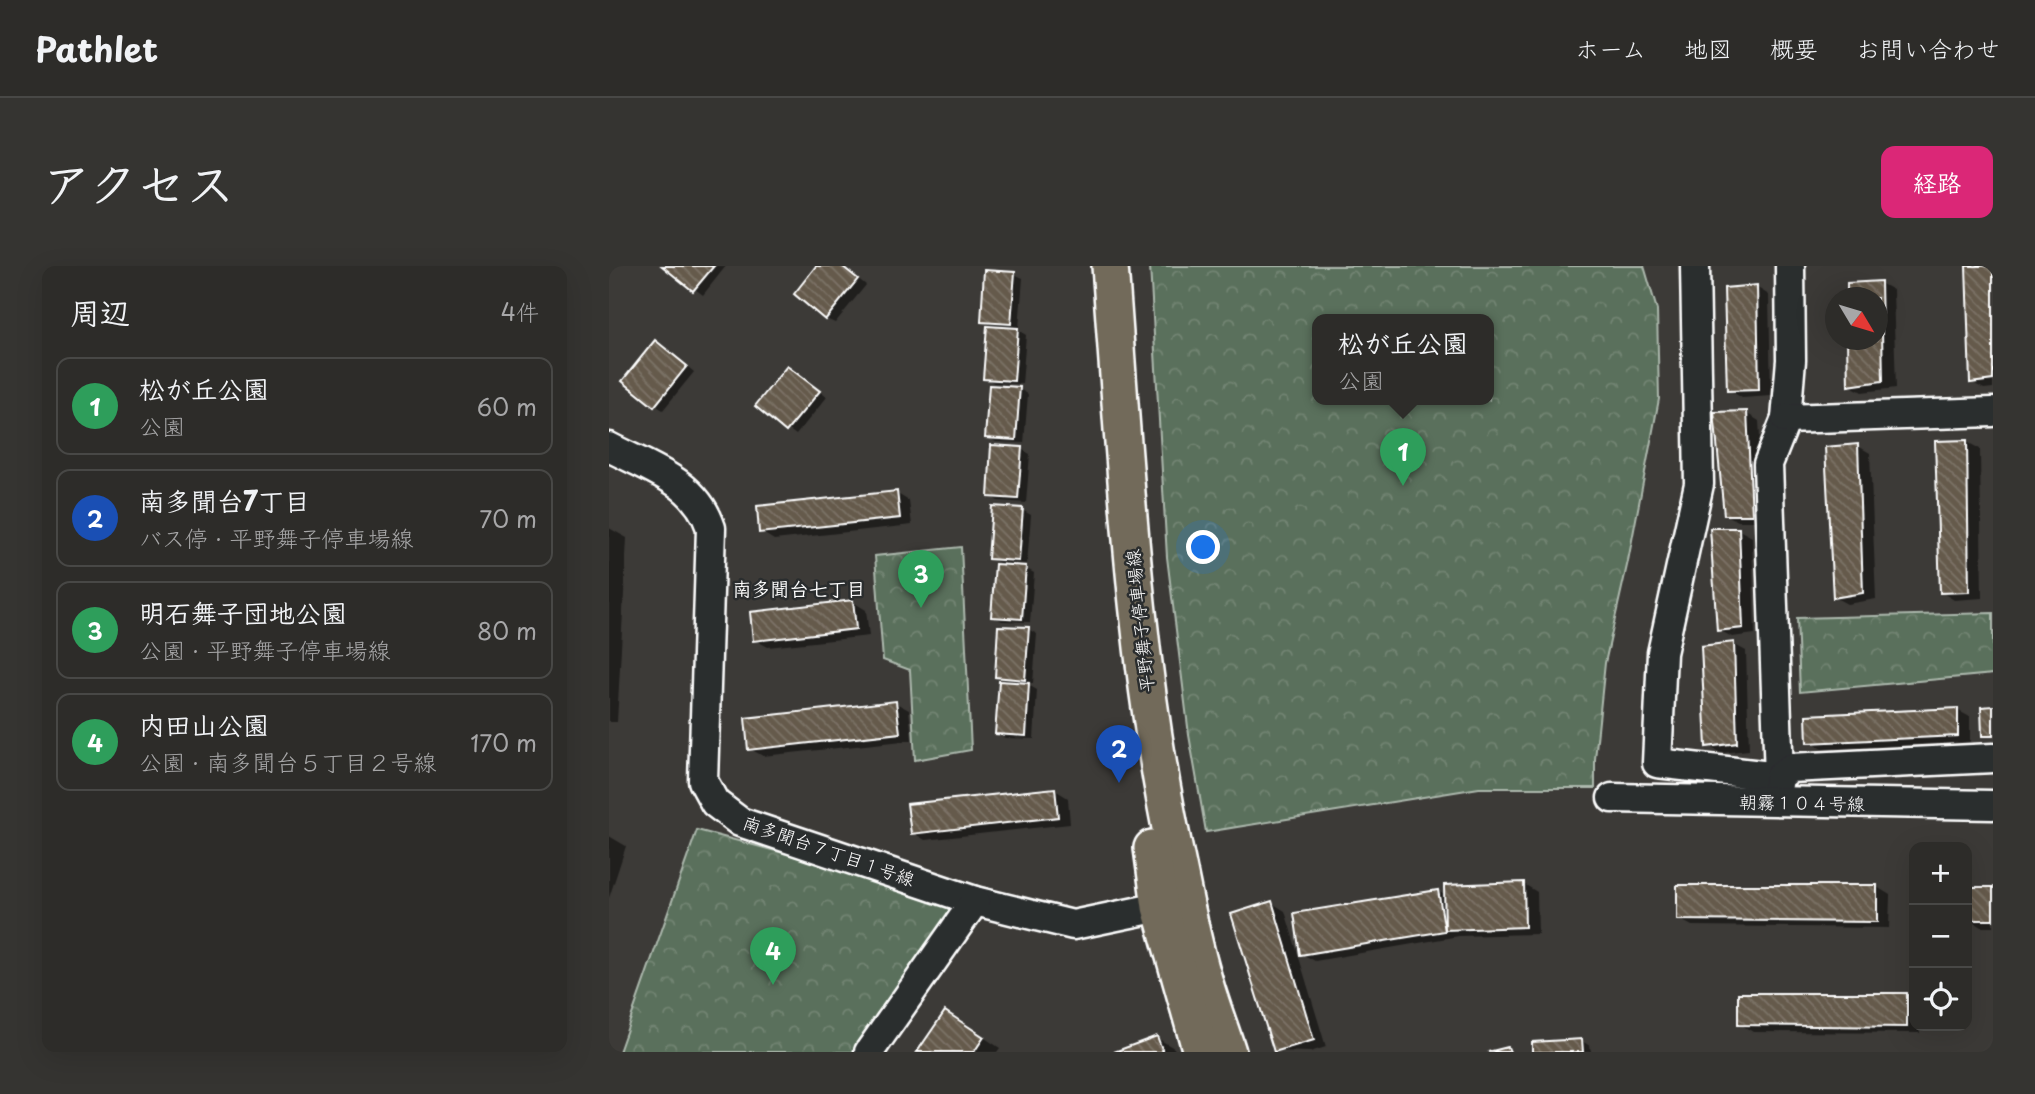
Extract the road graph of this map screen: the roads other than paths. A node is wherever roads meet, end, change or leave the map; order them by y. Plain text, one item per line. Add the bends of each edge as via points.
1 (1096, 266) edge
2 (1110, 266) edge
3 (1695, 266) edge
4 (1790, 266) edge
5 (1993, 412) edge
6 (1786, 419) junction
7 (609, 447) edge
8 (1993, 758) edge
9 (1777, 789) junction
10 (1612, 798) dead end
11 (1993, 805) edge
12 (975, 901) junction
13 (1172, 901) junction
14 (869, 1052) edge
15 (1202, 1052) edge
16 (1228, 1052) edge

1 - 13 main road, 平野舞子停車場線 via 1122,638
2 - 13 main road, 平野舞子停車場線 via 1137,608 1163,793
3 - 9 street via 1699,484 1662,653 1657,763
4 - 6 street
5 - 6 street
6 - 9 street via 1768,464
7 - 12 street, 南多聞台７丁目１号線 via 682,484 706,511 711,528 703,782 715,803 740,822
8 - 9 street via 1790,768
9 - 10 street, 朝霧１０４号線
9 - 11 street, 朝霧１０４号線
12 - 13 street, 南多聞台７丁目１号線 via 1073,925
12 - 14 street
13 - 15 main road, 平野舞子停車場線
13 - 16 main road, 平野舞子停車場線

